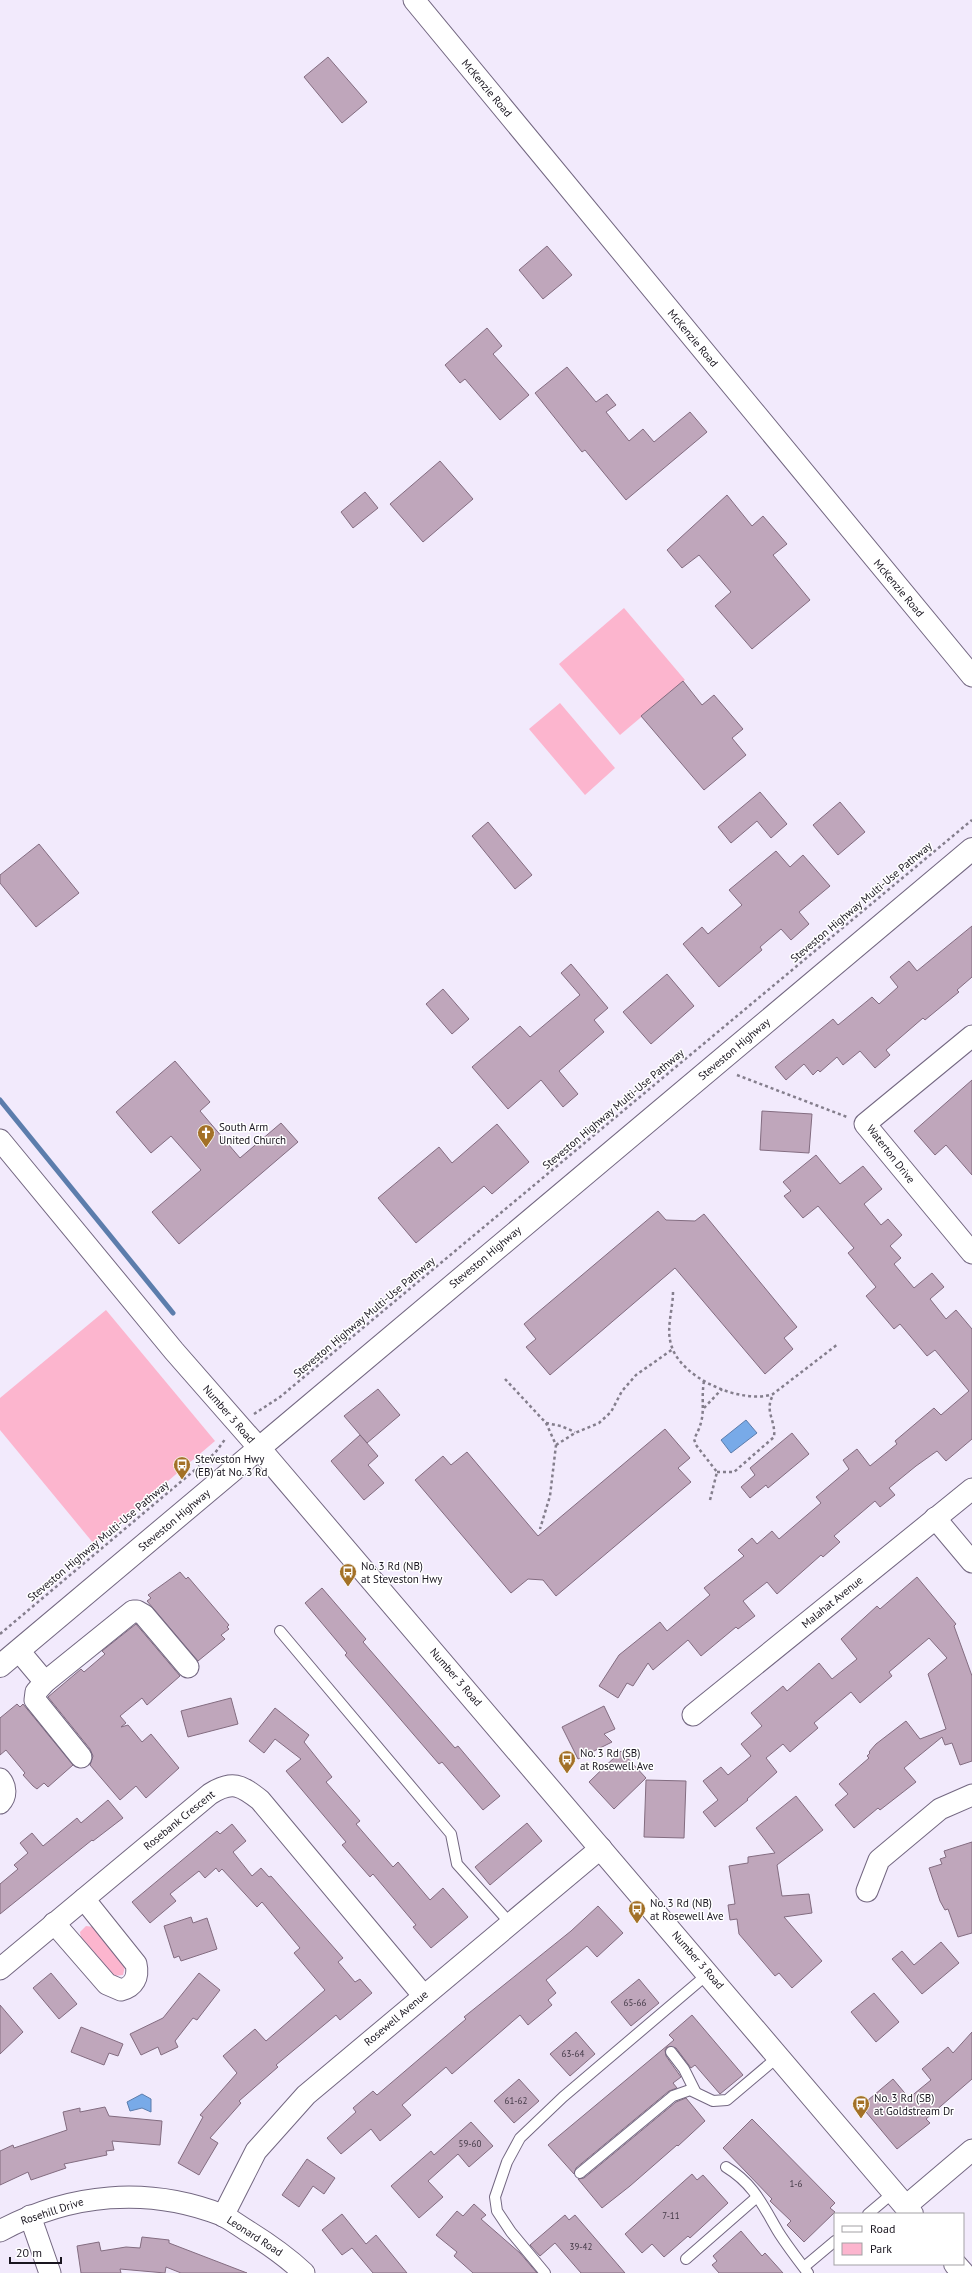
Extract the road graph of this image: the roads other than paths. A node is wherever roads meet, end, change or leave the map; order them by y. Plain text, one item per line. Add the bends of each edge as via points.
1 (414, 0) edge
2 (972, 676) edge
3 (972, 849) edge
4 (972, 1036) edge
5 (0, 1140) edge
6 (972, 1253) edge
7 (259, 1448) junction
8 (972, 1489) edge
9 (935, 1518) junction
10 (972, 1562) edge
11 (280, 1631) dead end
12 (19, 1651) junction
13 (0, 1666) edge
14 (188, 1667) dead end
15 (45, 1682) junction
16 (693, 1715) dead end
17 (81, 1757) dead end
18 (0, 1779) edge
19 (972, 1794) edge
20 (0, 1803) edge
21 (601, 1848) junction
22 (867, 1892) dead end
23 (84, 1899) junction
24 (54, 1923) junction
25 (510, 1923) junction
26 (0, 1969) edge
27 (709, 1973) junction
28 (423, 1995) junction
29 (671, 2052) dead end
30 (779, 2056) junction
31 (695, 2091) junction
32 (972, 2150) edge
33 (726, 2167) dead end
34 (580, 2173) dead end
35 (757, 2197) junction
36 (904, 2204) edge
37 (872, 2213) edge
38 (30, 2216) junction
39 (223, 2216) junction
40 (0, 2231) edge
41 (834, 2242) edge
42 (686, 2259) dead end
43 (956, 2265) edge
44 (806, 2270) edge
45 (50, 2273) edge
46 (304, 2273) edge
47 (545, 2273) edge
48 (963, 2273) edge

1 - 2 street, McKenzie Road
3 - 7 main road, Steveston Highway
4 - 6 street, Waterton Drive via 865,1124
5 - 7 street, Number 3 Road via 174,1351
7 - 12 main road, Steveston Highway
7 - 21 main road, Number 3 Road
8 - 9 street, Malahat Avenue
9 - 10 street
9 - 16 street, Malahat Avenue
11 - 25 lane via 450,1834 457,1864
12 - 13 main road, Steveston Highway
12 - 15 street
14 - 15 street via 144,1615 133,1611
15 - 17 street via 36,1692 35,1700
18 - 20 street via 5,1790 5,1796
19 - 22 street via 940,1810 879,1860
21 - 25 street, Rosewell Avenue
21 - 27 main road, Number 3 Road
23 - 24 street, Rosebank Crescent
23 - 24 street via 136,1964 137,1975 131,1986 121,1990 107,1984
23 - 28 street, Rosebank Crescent via 210,1794 222,1786 233,1785 247,1790 260,1800
24 - 26 street, Rosebank Crescent
25 - 28 street, Rosewell Avenue
27 - 30 main road, Number 3 Road
27 - 47 lane via 520,2138 507,2162 495,2197 497,2211
28 - 39 street, Rosewell Avenue via 318,2084 275,2128 256,2151
29 - 31 lane via 684,2069
30 - 31 lane via 727,2100 713,2101
30 - 36 main road, Number 3 Road
31 - 34 lane via 685,2090 673,2096
32 - 36 street
33 - 35 lane via 743,2177
35 - 42 lane
35 - 44 lane
36 - 37 lane
38 - 39 street, Rosehill Drive via 76,2201 122,2196 176,2201
38 - 40 street, Rosehill Drive
38 - 45 street
39 - 46 street, Leonard Road via 282,2252
41 - 44 lane
43 - 48 main road

